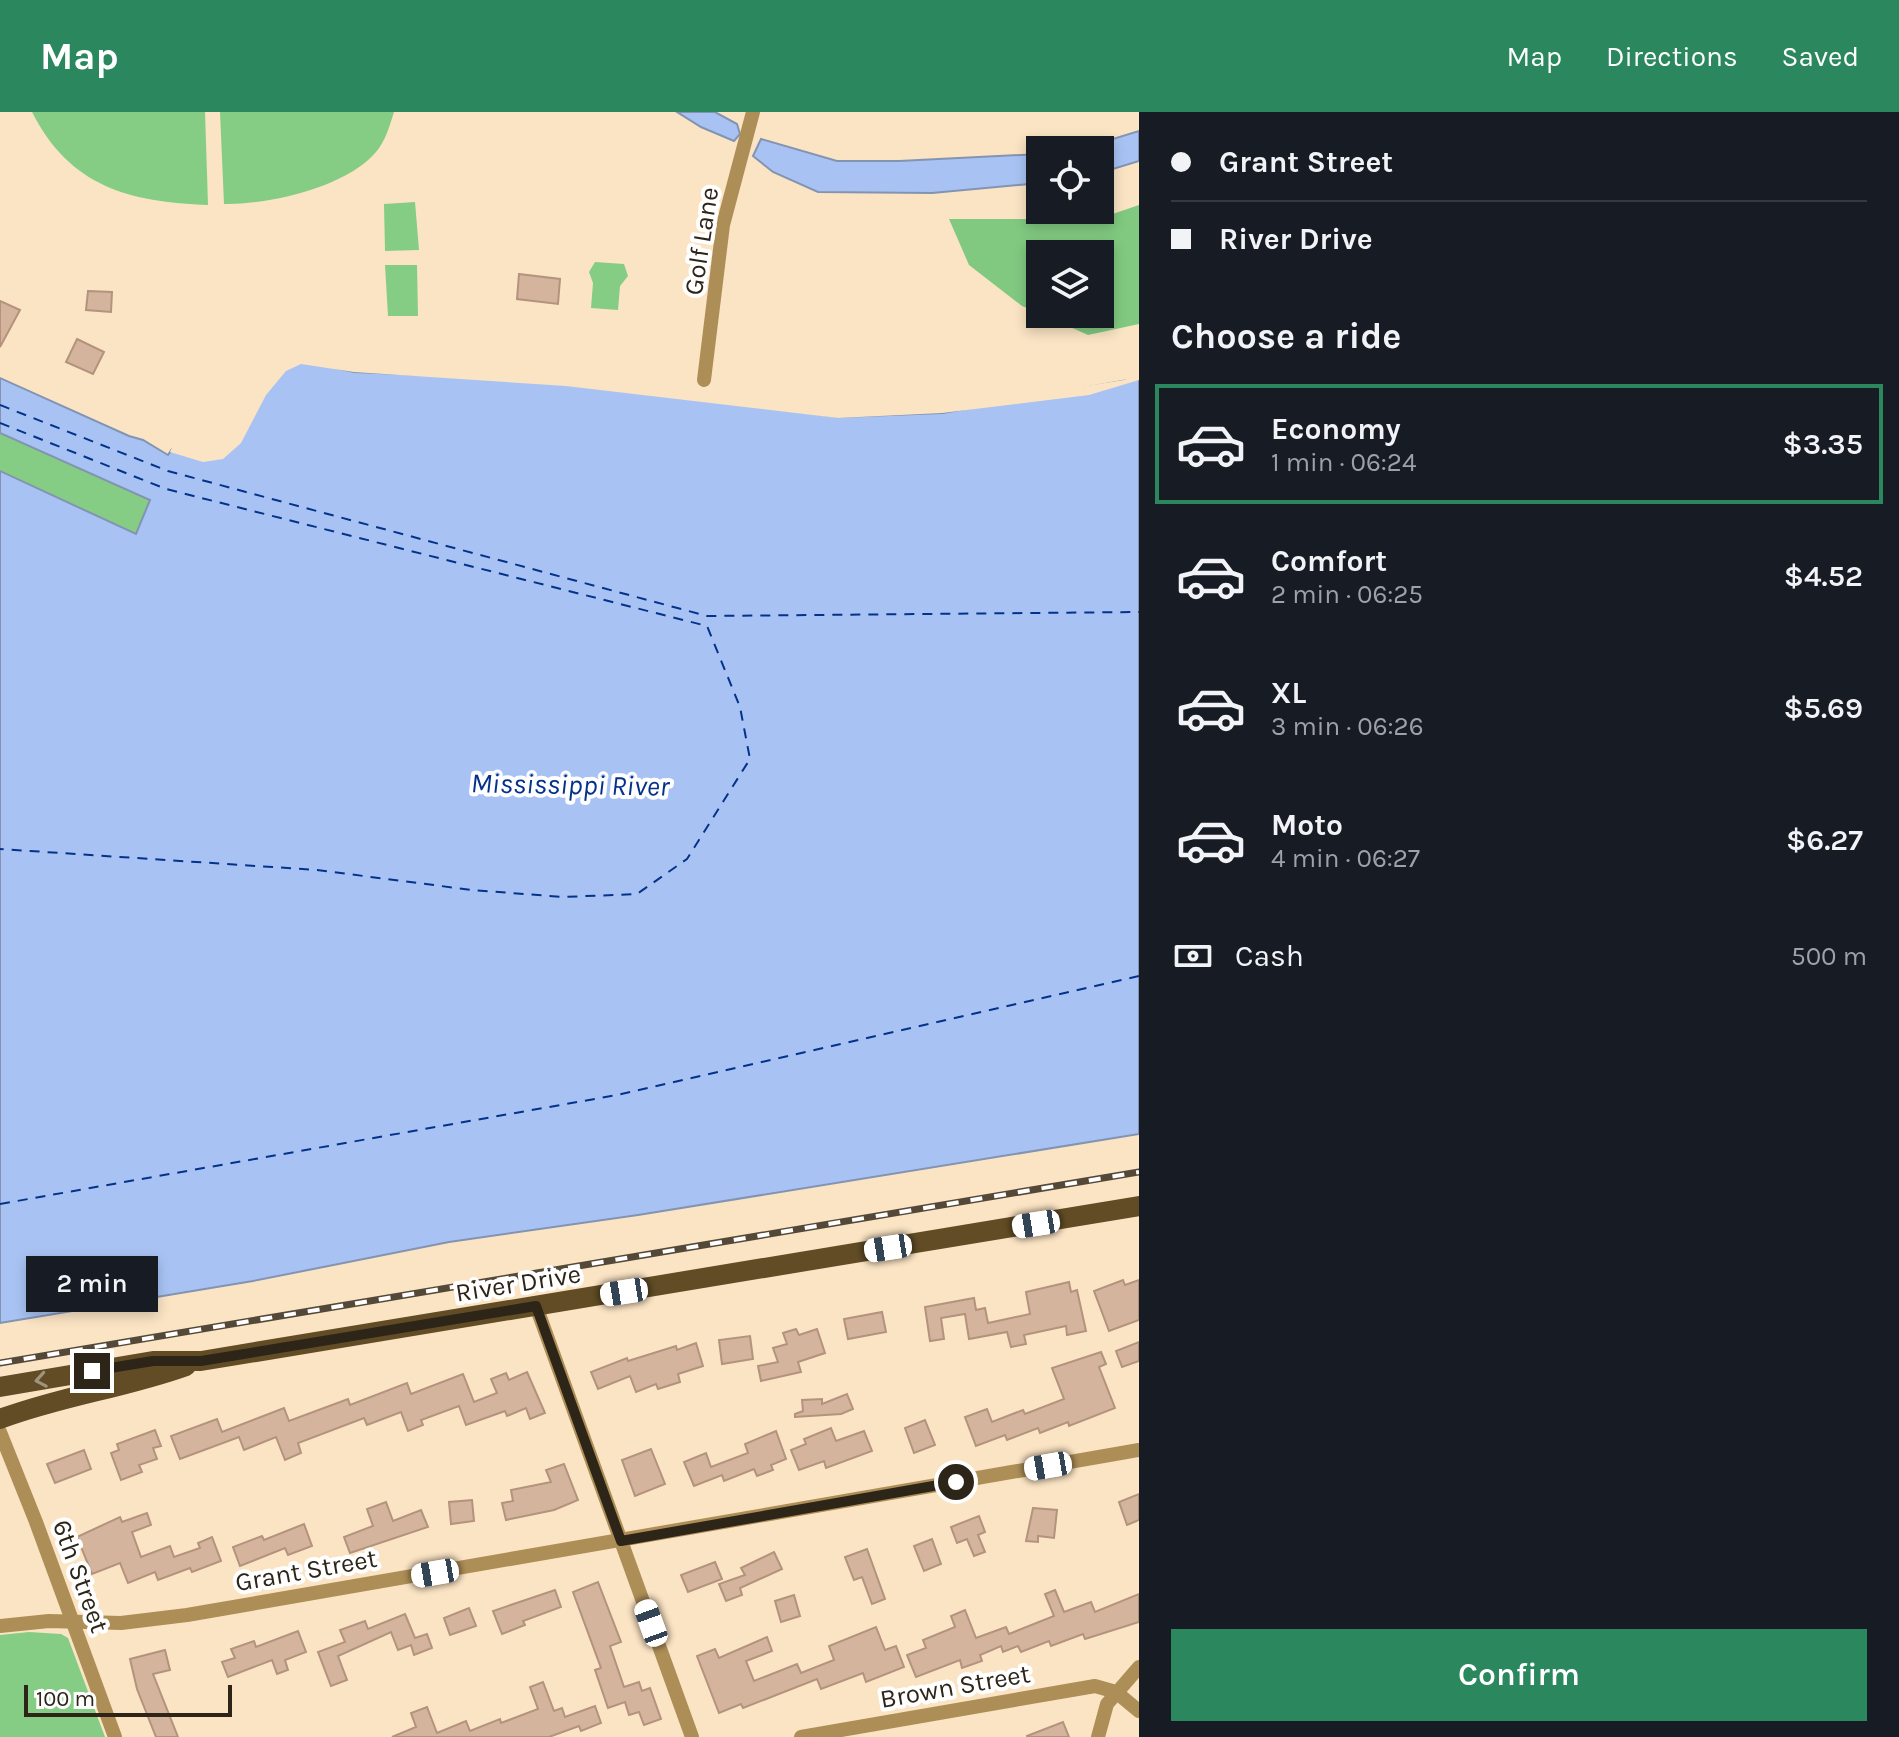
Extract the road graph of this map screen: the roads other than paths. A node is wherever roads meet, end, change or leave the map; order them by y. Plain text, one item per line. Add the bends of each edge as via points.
1 (753, 112) edge
2 (704, 380) dead end
3 (1139, 1206) edge
4 (536, 1306) junction
5 (201, 1361) junction
6 (0, 1387) edge
7 (0, 1419) edge
8 (0, 1432) edge
9 (1139, 1450) edge
10 (621, 1541) junction
11 (74, 1624) junction
12 (0, 1626) edge
13 (1139, 1667) edge
14 (1116, 1692) junction
15 (1139, 1711) edge
16 (115, 1737) edge
17 (692, 1737) edge
18 (801, 1737) edge
19 (1098, 1737) edge

1 - 2 street, Golf Lane via 723,225
3 - 4 main road, River Drive
4 - 5 main road, River Drive
4 - 10 street
5 -> 6 main road, River Drive via 153,1361
5 - 7 main road
8 - 11 street, 6th Street
9 - 10 street, Grant Street
10 - 11 street, Grant Street via 187,1615
10 - 17 street
11 - 12 street, Grant Street
11 - 16 street, 6th Street
13 - 14 street
14 - 15 street
14 - 18 street, Brown Street via 1095,1686
14 - 19 street

